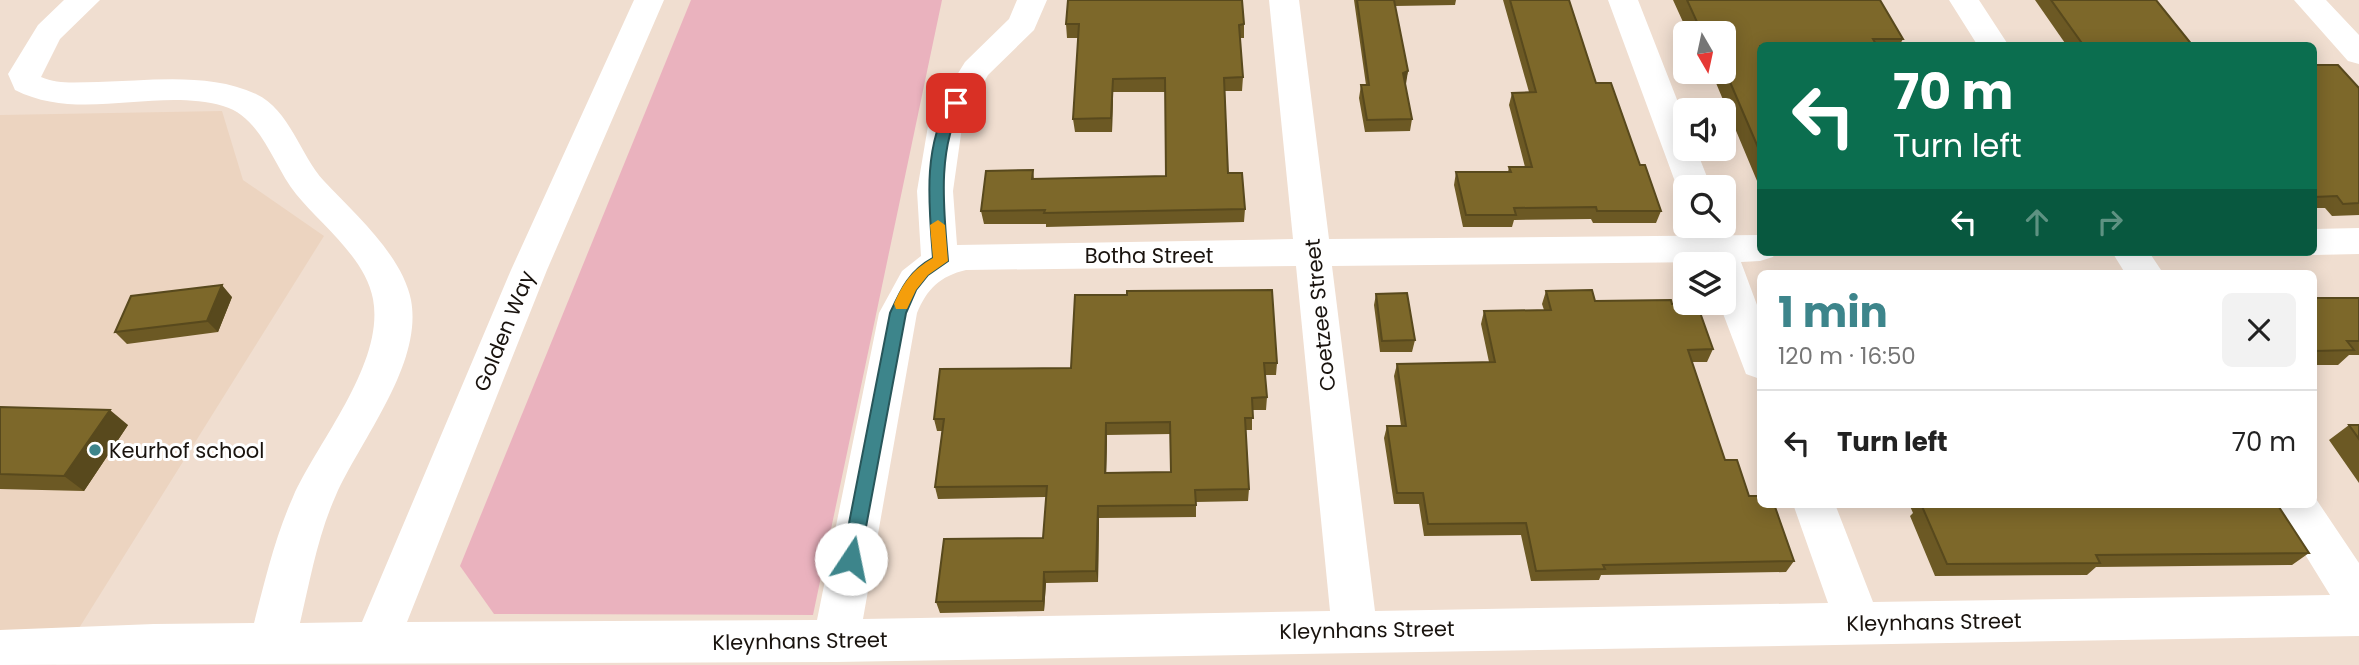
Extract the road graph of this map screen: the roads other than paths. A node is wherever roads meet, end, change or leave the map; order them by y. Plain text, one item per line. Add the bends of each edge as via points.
1 (85, 0) edge
2 (649, 0) edge
3 (1032, 0) edge
4 (1284, 0) edge
5 (1623, 0) edge
6 (1965, 0) edge
7 (2309, 0) edge
8 (1991, 42) edge
9 (2359, 54) edge
10 (1689, 175) edge
11 (2317, 242) edge
12 (2359, 242) edge
13 (1757, 248) edge
14 (1718, 251) edge
15 (1314, 254) junction
16 (940, 261) junction
17 (1757, 355) edge
18 (1815, 508) edge
19 (2298, 508) edge
20 (2359, 601) edge
21 (2359, 615) edge
22 (1858, 623) junction
23 (1355, 630) junction
24 (836, 641) junction
25 (272, 645) junction
26 (0, 652) edge
27 (370, 655) edge

1 - 25 street via 65,13 42,39 24,74 26,83 63,94 200,92 246,102 258,110 304,180 358,242 383,277 391,298 395,315 389,351 314,496 296,544
2 - 27 street, Golden Way via 529,270
3 - 16 street via 1023,23 976,69 946,120 935,191
4 - 15 street, Coetzee Street
5 - 10 street
6 - 8 street
7 - 9 street
11 - 12 street
13 - 14 street, Botha Street
14 - 15 street, Botha Street
14 - 17 street
15 - 16 street, Botha Street via 966,256
15 - 23 street, Coetzee Street
16 - 24 street, Botha Street via 922,271 909,287 898,313
18 - 22 street
19 - 20 street
21 - 22 street, Kleynhans Street
22 - 23 street, Kleynhans Street
23 - 24 street, Kleynhans Street
24 - 27 street, Kleynhans Street
25 - 26 street, Kleynhans Street
25 - 27 street, Kleynhans Street

